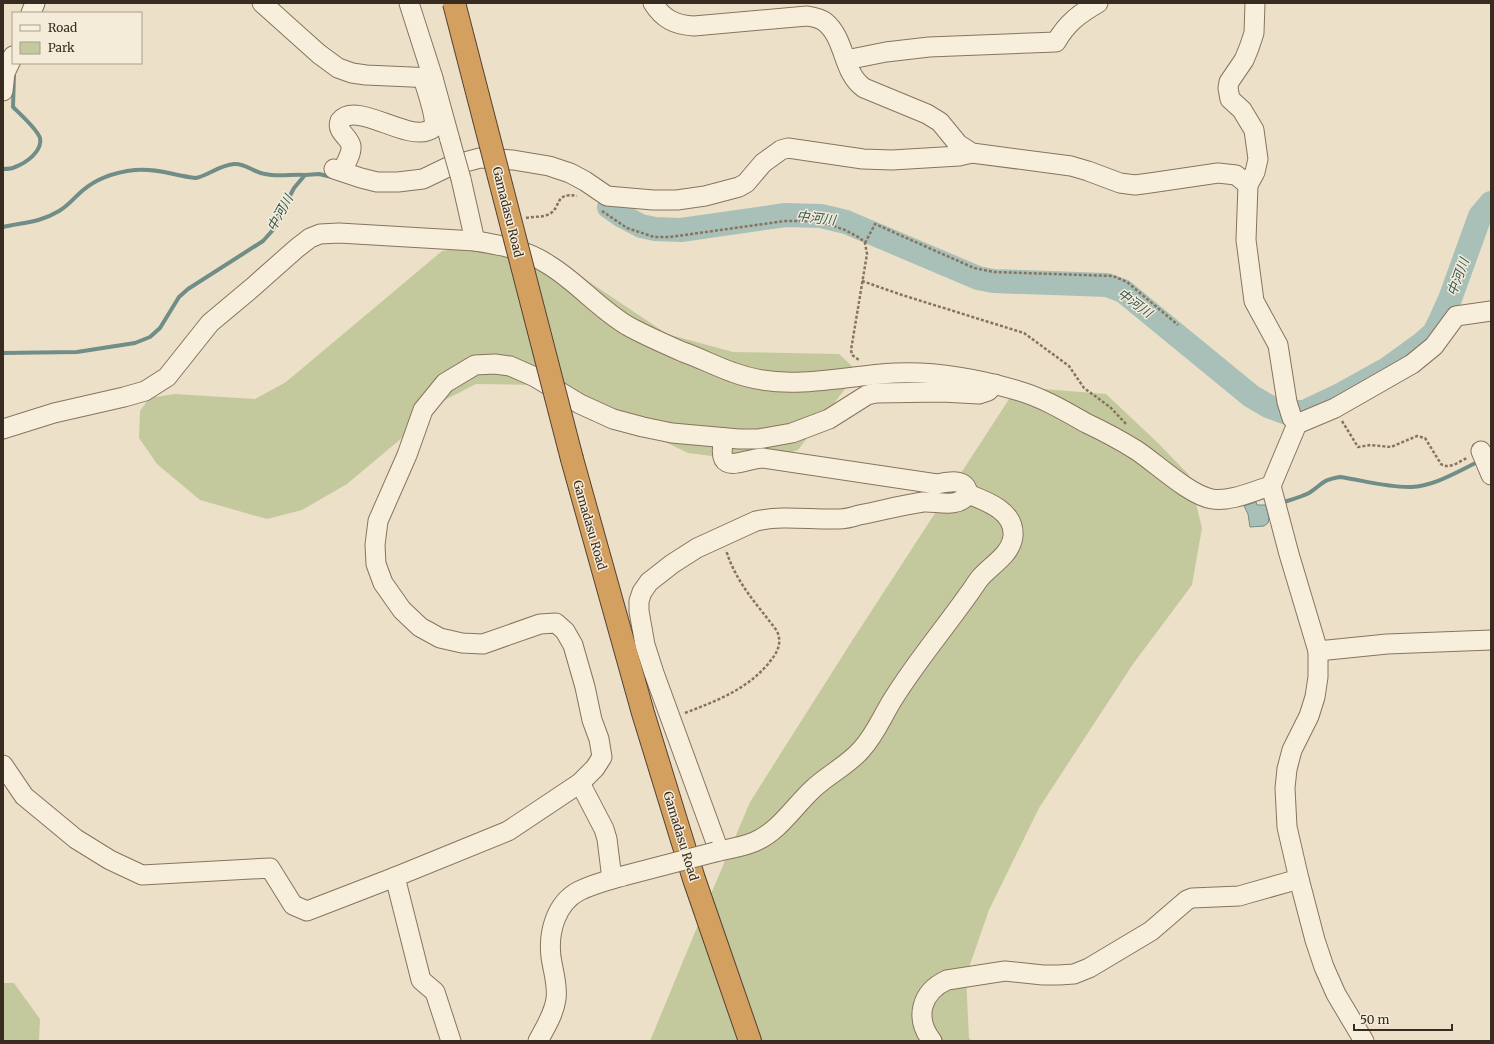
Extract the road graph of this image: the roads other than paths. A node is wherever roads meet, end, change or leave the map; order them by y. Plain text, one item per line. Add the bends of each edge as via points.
1 (262, 3) edge
2 (409, 3) edge
3 (454, 3) edge
4 (653, 3) edge
5 (1098, 3) edge
6 (1255, 3) edge
7 (12, 58) edge
8 (846, 60) junction
9 (428, 78) junction
10 (3, 91) edge
11 (972, 153) junction
12 (1248, 185) junction
13 (475, 241) junction
14 (1491, 311) edge
15 (995, 384) junction
16 (1292, 415) junction
17 (3, 429) edge
18 (724, 438) junction
19 (1271, 486) junction
20 (968, 494) junction
21 (1491, 640) edge
22 (1318, 651) junction
23 (3, 765) edge
24 (580, 783) junction
25 (717, 851) junction
26 (395, 877) junction
27 (617, 877) junction
28 (1299, 879) junction
29 (451, 1041) edge
30 (538, 1041) edge
31 (750, 1041) edge
32 (932, 1041) edge
33 (1364, 1041) edge

1 - 9 street via 338,68 366,75
2 - 9 street
3 - 31 highway, Gamadasu Road, bridge via 572,459 643,713 694,879
4 - 8 street via 662,15 683,26 807,16 819,18 831,29
5 - 8 street via 1071,21 1056,42 929,47
6 - 12 street via 1254,33 1244,60 1229,82 1228,88 1230,98 1242,110 1254,130 1258,159
7 - 10 street via 5,73
8 - 11 street via 857,83 927,114 940,122 958,144
9 - 11 street via 434,127 425,132 412,132 361,115 346,116 339,124 343,135 350,143 351,150 338,170 377,182 398,182 423,179 450,166 480,158 512,160 549,166 570,173 585,181 593,196 677,200 739,187 746,183 763,163 788,148 863,159 892,160
9 - 13 street, bridge via 450,140
11 - 12 street via 1071,166 1120,183 1135,185 1218,173 1236,175
12 - 16 street via 1246,240 1254,300 1278,345
13 - 15 street via 525,252 550,265 627,326 733,372 763,381 810,383 868,375 928,373
13 - 17 street via 320,234 297,248 210,323 167,377 145,391
14 - 16 street via 1456,316 1434,346 1412,364 1335,408
15 - 18 street via 988,391 979,394 876,393 867,395 829,419 792,433 758,439
15 - 19 street via 1051,404 1108,434 1136,450 1201,496 1226,499
16 - 19 street
18 - 20 street via 722,454 730,464 762,458 937,484 959,482 967,489
18 - 24 street via 672,434 613,419 568,398 522,370 494,364 475,365 445,383 423,410 407,455 378,521 376,564 383,583 402,610 420,627 440,638 483,644 540,624 556,624 565,631 573,645 602,757
19 - 22 street
20 - 25 street via 993,505 1010,520 1013,536 1010,545 980,578 895,697 877,730 861,750 813,789 779,826 768,834 753,842
20 - 25 street via 960,502 953,504 922,502 840,520 768,518 756,521 687,554 649,582 639,601 645,645
21 - 22 street via 1387,644
22 - 28 street via 1315,697 1309,716 1292,750 1285,788 1287,827
23 - 26 street via 24,796 76,839 110,860 142,875 270,868 293,905 307,911
24 - 26 street via 508,831
24 - 27 street via 604,829
25 - 27 street, bridge
26 - 29 street via 421,980 435,992
27 - 30 street via 579,891 562,904 554,920 551,956 557,998 554,1010
28 - 32 street via 1239,896 1187,900 1151,931 1089,968 1074,974 1043,975 1005,971 947,980 938,984 922,1004 923,1022
28 - 33 street via 1324,967 1336,994

